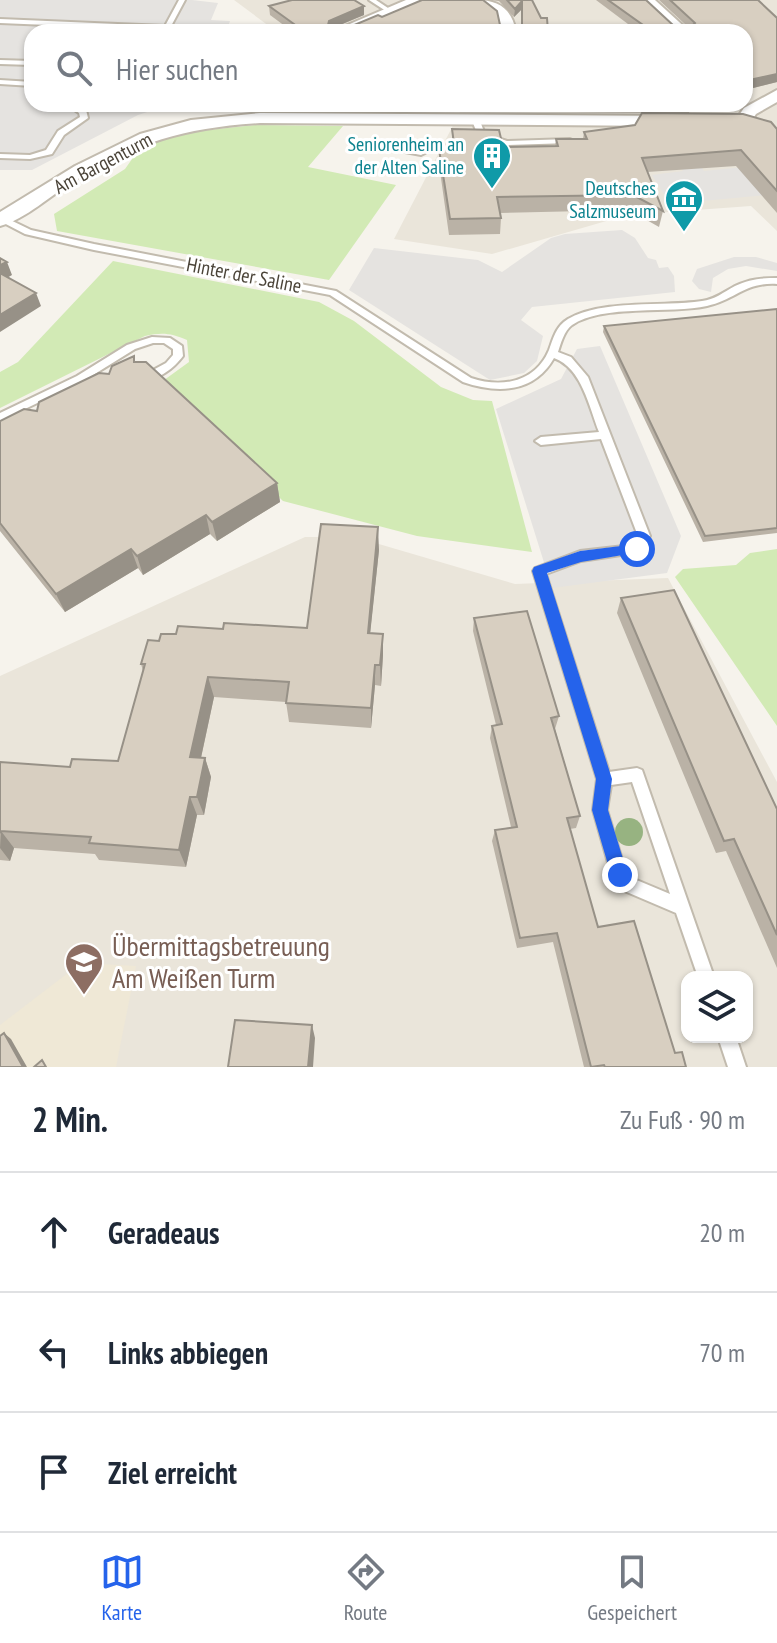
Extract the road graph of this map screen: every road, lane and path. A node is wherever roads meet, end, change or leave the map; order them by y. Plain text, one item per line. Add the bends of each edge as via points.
1 (182, 0) edge
2 (372, 0) edge
3 (418, 0) edge
4 (483, 0) edge
5 (647, 0) edge
6 (391, 12) junction
7 (0, 21) edge
8 (72, 24) edge
9 (169, 24) edge
10 (359, 24) edge
11 (508, 24) edge
12 (674, 24) edge
13 (0, 62) edge
14 (24, 63) edge
15 (0, 82) edge
16 (24, 84) edge
17 (777, 95) edge
18 (753, 111) edge
19 (83, 112) edge
20 (256, 112) edge
21 (292, 112) edge
22 (501, 112) edge
23 (512, 112) edge
24 (751, 112) edge
25 (475, 118) junction
26 (684, 121) edge
27 (720, 121) edge
28 (580, 140) edge
29 (373, 144) dead end
30 (421, 153) dead end
31 (0, 156) edge
32 (0, 219) edge
33 (777, 281) edge
34 (552, 354) junction
35 (93, 371) junction
36 (146, 378) edge
37 (102, 380) edge
38 (23, 406) junction
39 (31, 416) edge
40 (0, 417) edge
41 (605, 435) junction
42 (541, 441) dead end
43 (604, 779) junction
44 (683, 908) junction
45 (704, 971) edge
46 (729, 1043) edge
47 (737, 1067) edge

1 - 9 lane
2 - 6 lane
3 - 6 street
4 - 11 street via 506,16
5 - 12 street
6 - 10 street
7 - 8 lane
13 - 14 lane
15 - 16 lane
17 - 18 street
19 - 31 lane via 84,118 61,133 49,152
20 - 32 street, Am Bargenturm via 195,124 121,148
21 - 25 street, Am Bargenturm
22 - 25 street, Am Bargenturm
23 - 26 street, Am Bargenturm via 630,128
24 - 27 street
25 - 28 lane via 482,136 507,143
29 - 30 lane
32 - 34 lane, Hinter der Saline via 68,241 333,293 481,386 514,385 537,375
33 - 34 lane via 754,280 705,304 593,314 570,322
34 - 41 lane via 567,359 583,377
35 - 36 lane via 152,340 166,340 178,348 170,365
35 - 37 lane
35 - 38 lane
38 - 39 lane
38 - 40 lane
41 - 42 lane
41 - 43 lane via 644,536 642,544 627,552 580,556 539,571
43 - 44 lane via 600,810 621,881
43 - 44 lane via 637,775
44 - 45 lane
46 - 47 lane

